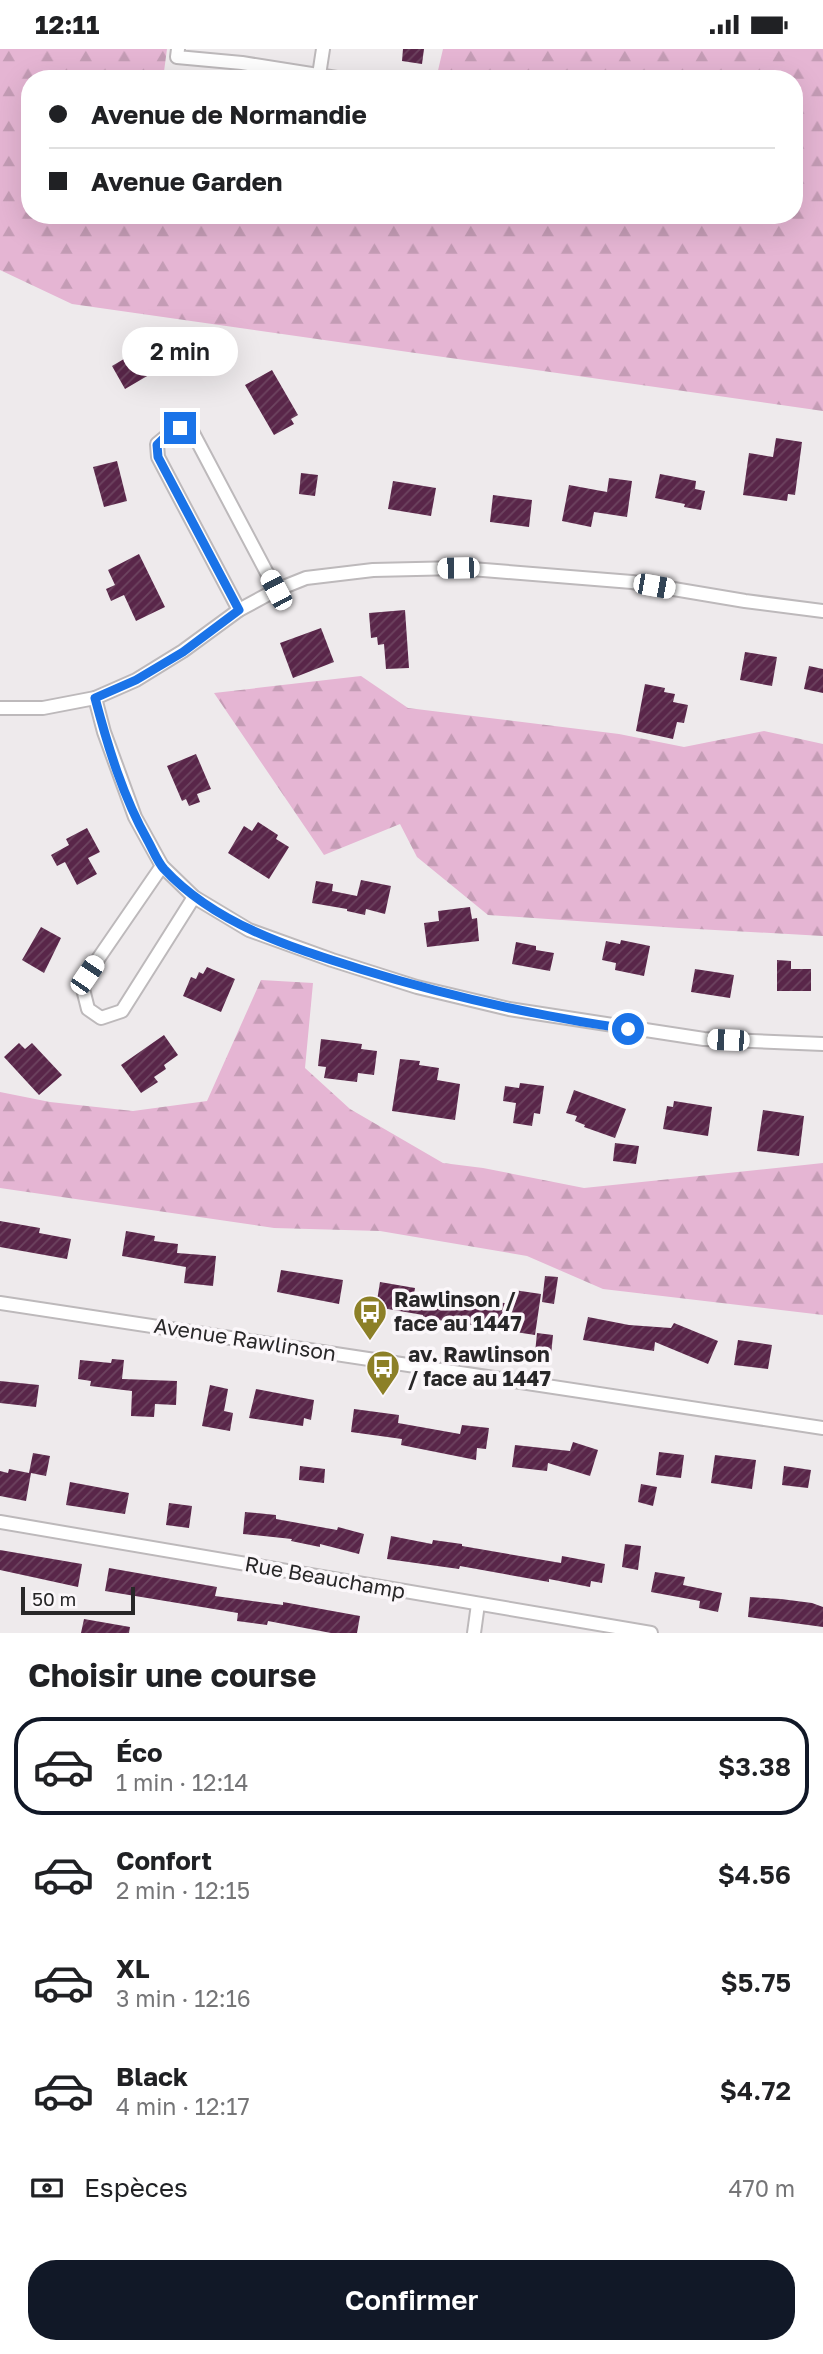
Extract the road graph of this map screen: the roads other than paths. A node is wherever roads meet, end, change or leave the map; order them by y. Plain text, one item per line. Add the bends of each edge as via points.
1 (323, 49) edge
2 (178, 53) edge
3 (287, 70) edge
4 (320, 70) edge
5 (276, 590) junction
6 (239, 610) junction
7 (823, 611) edge
8 (95, 698) junction
9 (0, 708) edge
10 (162, 866) junction
11 (194, 897) junction
12 (823, 1044) edge
13 (0, 1303) edge
14 (823, 1428) edge
15 (0, 1522) edge
16 (478, 1604) junction
17 (474, 1633) edge
18 (651, 1633) edge

1 - 4 street
2 - 3 street
5 - 6 street
5 - 6 street via 193,433 180,428 172,431 157,445 158,457
5 - 7 street via 306,577 458,568 632,582
6 - 8 street via 183,652
8 - 9 street via 43,708
8 - 10 street via 135,817
10 - 11 street
10 - 11 street via 87,975 82,989 88,1009 101,1018 122,1011
11 - 12 street via 249,930 332,960 509,1009 704,1039
13 - 14 street, Avenue Rawlinson
15 - 16 street, Rue Beauchamp
16 - 17 street
16 - 18 street, Rue Beauchamp

